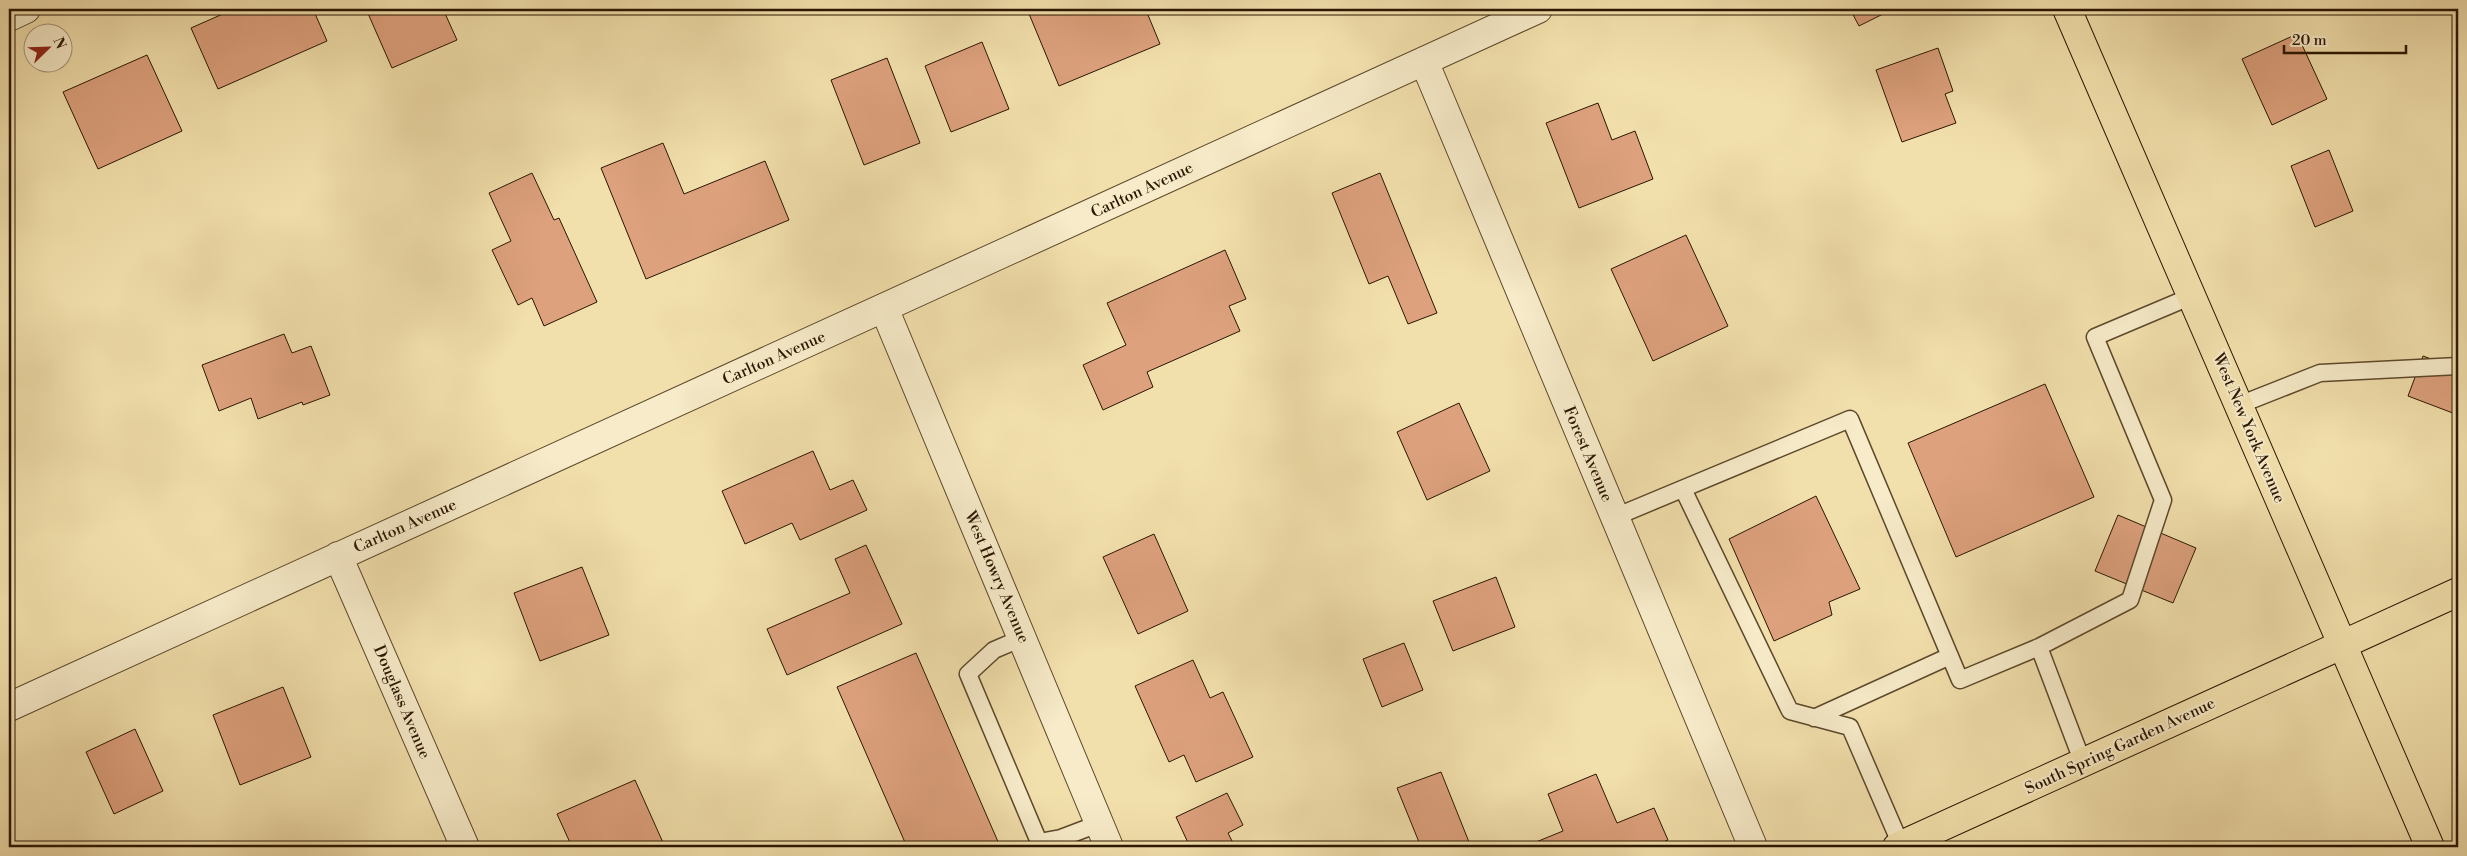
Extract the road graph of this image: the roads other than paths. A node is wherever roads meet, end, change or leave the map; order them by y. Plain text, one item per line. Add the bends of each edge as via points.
1 (26, 9) edge
2 (1538, 9) edge
3 (2067, 9) edge
4 (9, 17) edge
5 (1424, 61) junction
6 (2192, 296) junction
7 (884, 308) junction
8 (2458, 366) edge
9 (2239, 405) junction
10 (1683, 489) junction
11 (1615, 518) junction
12 (338, 556) junction
13 (2458, 592) edge
14 (1022, 638) junction
15 (2343, 644) junction
16 (2039, 647) junction
17 (1950, 656) junction
18 (9, 707) edge
19 (1814, 718) junction
20 (2083, 763) junction
21 (1103, 836) edge
22 (1063, 842) edge
23 (1899, 846) edge
24 (465, 847) edge
25 (1753, 847) edge
26 (2430, 847) edge

1 - 4 street
2 - 5 street, Carlton Avenue
3 - 6 main road, West New York Avenue
5 - 7 street, Carlton Avenue
5 - 11 street, Forest Avenue
6 - 9 main road, West New York Avenue
6 - 16 lane via 2095,337 2164,500 2130,600
7 - 12 street, Carlton Avenue
7 - 14 street, West Howry Avenue
8 - 9 lane via 2320,373
9 - 15 main road, West New York Avenue
10 - 11 lane
10 - 17 lane via 1850,419
10 - 19 lane via 1790,711
11 - 25 street, Forest Avenue
12 - 18 street, Carlton Avenue
12 - 24 street, Douglass Avenue
13 - 15 main road, South Spring Garden Avenue
14 - 21 street, West Howry Avenue
14 - 22 lane via 994,650 968,674 1039,842
15 - 20 main road, South Spring Garden Avenue
15 - 26 main road, West New York Avenue
16 - 17 lane via 1960,680
16 - 20 lane
17 - 19 lane
19 - 23 lane via 1850,727
20 - 23 main road, South Spring Garden Avenue
21 - 22 lane

